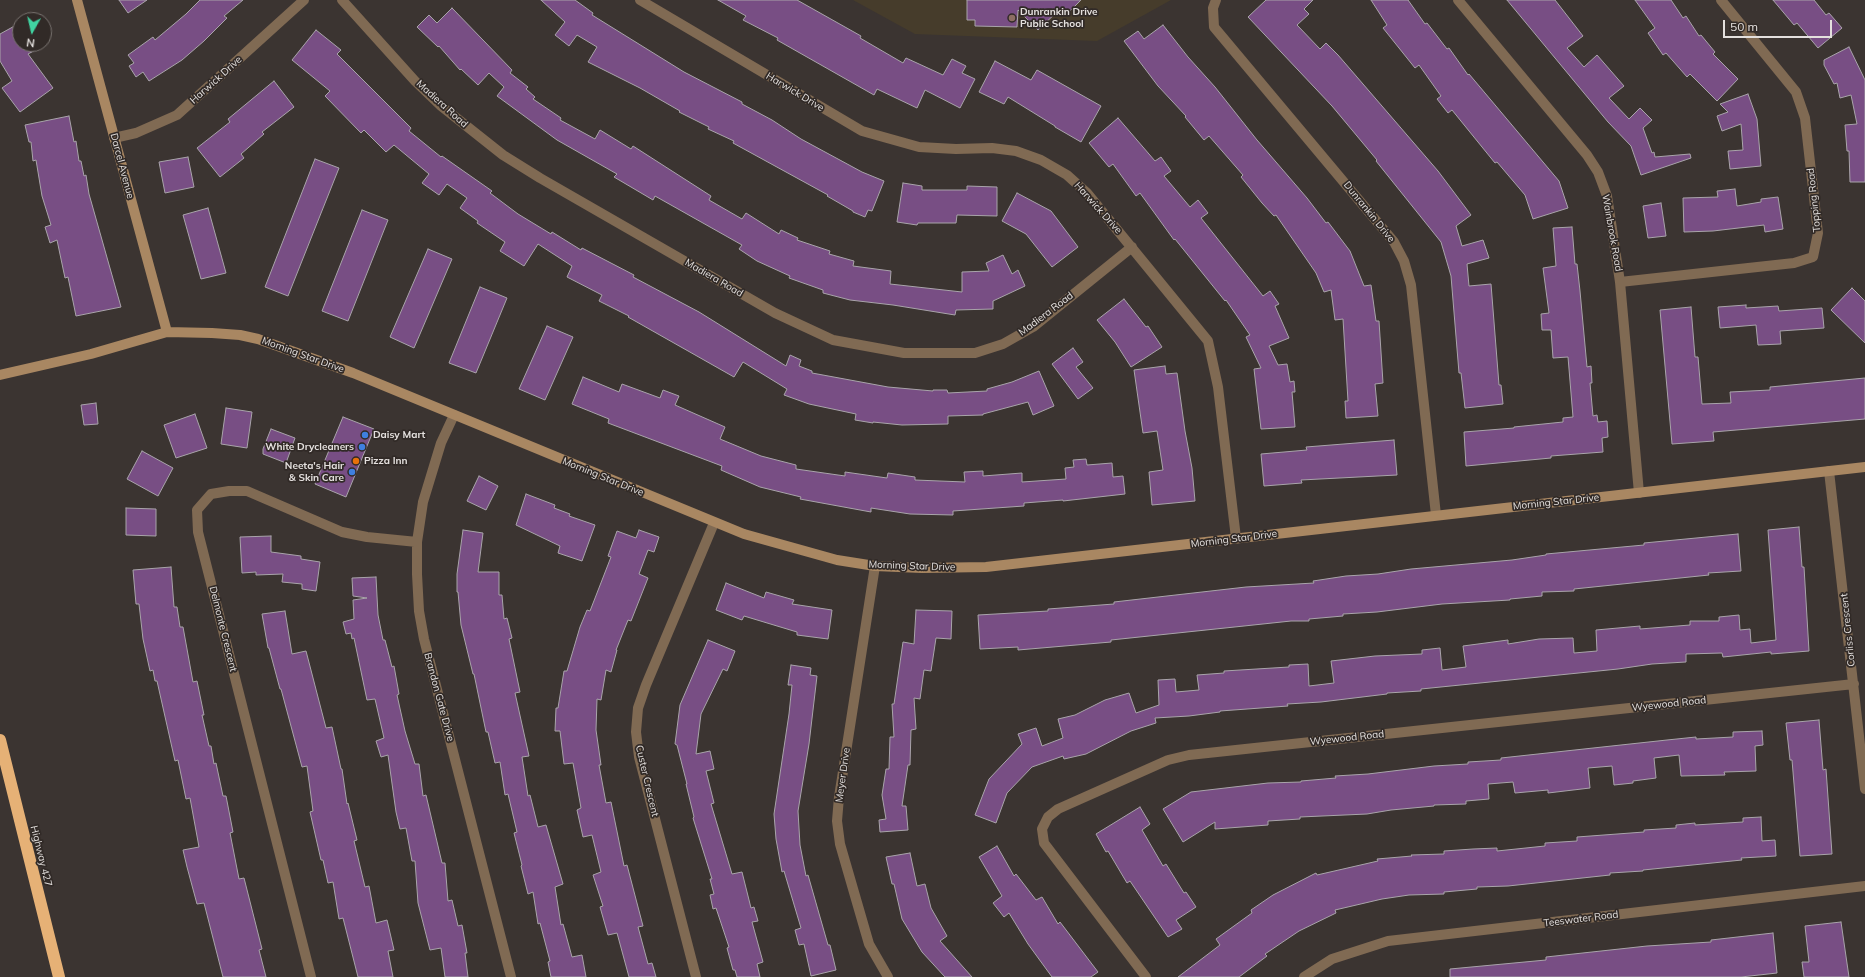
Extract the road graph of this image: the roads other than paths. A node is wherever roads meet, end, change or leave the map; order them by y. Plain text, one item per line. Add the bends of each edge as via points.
1 (77, 0) edge
2 (304, 0) edge
3 (342, 0) edge
4 (640, 0) edge
5 (1216, 0) edge
6 (1458, 0) edge
7 (1721, 0) edge
8 (114, 138) junction
9 (1132, 247) junction
10 (1620, 282) junction
11 (167, 332) junction
12 (0, 375) edge
13 (454, 415) junction
14 (1865, 467) edge
15 (1829, 471) junction
16 (1639, 492) junction
17 (1436, 515) junction
18 (714, 523) junction
19 (1236, 538) junction
20 (417, 542) junction
21 (875, 566) junction
22 (1854, 684) junction
23 (0, 740) edge
24 (1865, 789) edge
25 (1865, 886) edge
26 (59, 977) edge
27 (311, 977) edge
28 (511, 977) edge
29 (696, 977) edge
30 (888, 977) edge
31 (1146, 977) edge
32 (1304, 977) edge

1 - 8 street, Darcel Avenue
2 - 8 street, Harwick Drive via 177,114 136,133
3 - 9 street, Madiera Road via 420,86 470,130 504,155 775,313 833,340 904,353 975,353 1003,344 1032,327
4 - 9 street, Harwick Drive via 862,131 919,147 992,148 1016,151 1041,160 1067,175 1087,194
5 - 17 street, Dunrankin Drive via 1213,8 1214,27 1394,242 1404,261 1411,284
6 - 10 street, Wainbrook Road via 1587,155 1598,172 1607,196
7 - 10 street, Topping Road via 1783,75 1799,99 1805,118 1818,233 1812,257 1794,263
8 - 11 street, Darcel Avenue
9 - 19 street, Harwick Drive via 1208,341 1218,387
10 - 16 street, Wainbrook Road
11 - 12 street, Morning Star Drive via 91,354
11 - 13 street, Morning Star Drive via 212,333 258,339 353,373
13 - 18 street, Morning Star Drive
13 - 20 street, Brandon Gate Drive via 441,443 426,491
14 - 15 street, Morning Star Drive
15 - 16 street, Morning Star Drive
15 - 22 street, Corliss Crescent
16 - 17 street, Morning Star Drive
17 - 19 street, Morning Star Drive
18 - 21 street, Morning Star Drive via 790,548 837,560
18 - 29 street, Custer Crescent via 646,685 638,708 636,732 639,757
19 - 21 street, Morning Star Drive via 986,567
20 - 27 street, Delmonte Crescent via 342,532 247,491 211,494 197,510 198,532
20 - 28 street, Brandon Gate Drive via 418,595 424,639
21 - 30 street, Meyer Drive via 837,821 840,844 869,944
22 - 24 street, Corliss Crescent
22 - 31 street, Wyewood Road via 1189,755 1168,760 1058,810 1048,817 1042,829 1044,843
23 - 26 highway, Highway 427
25 - 32 street, Teeswater Road via 1388,941 1332,959

